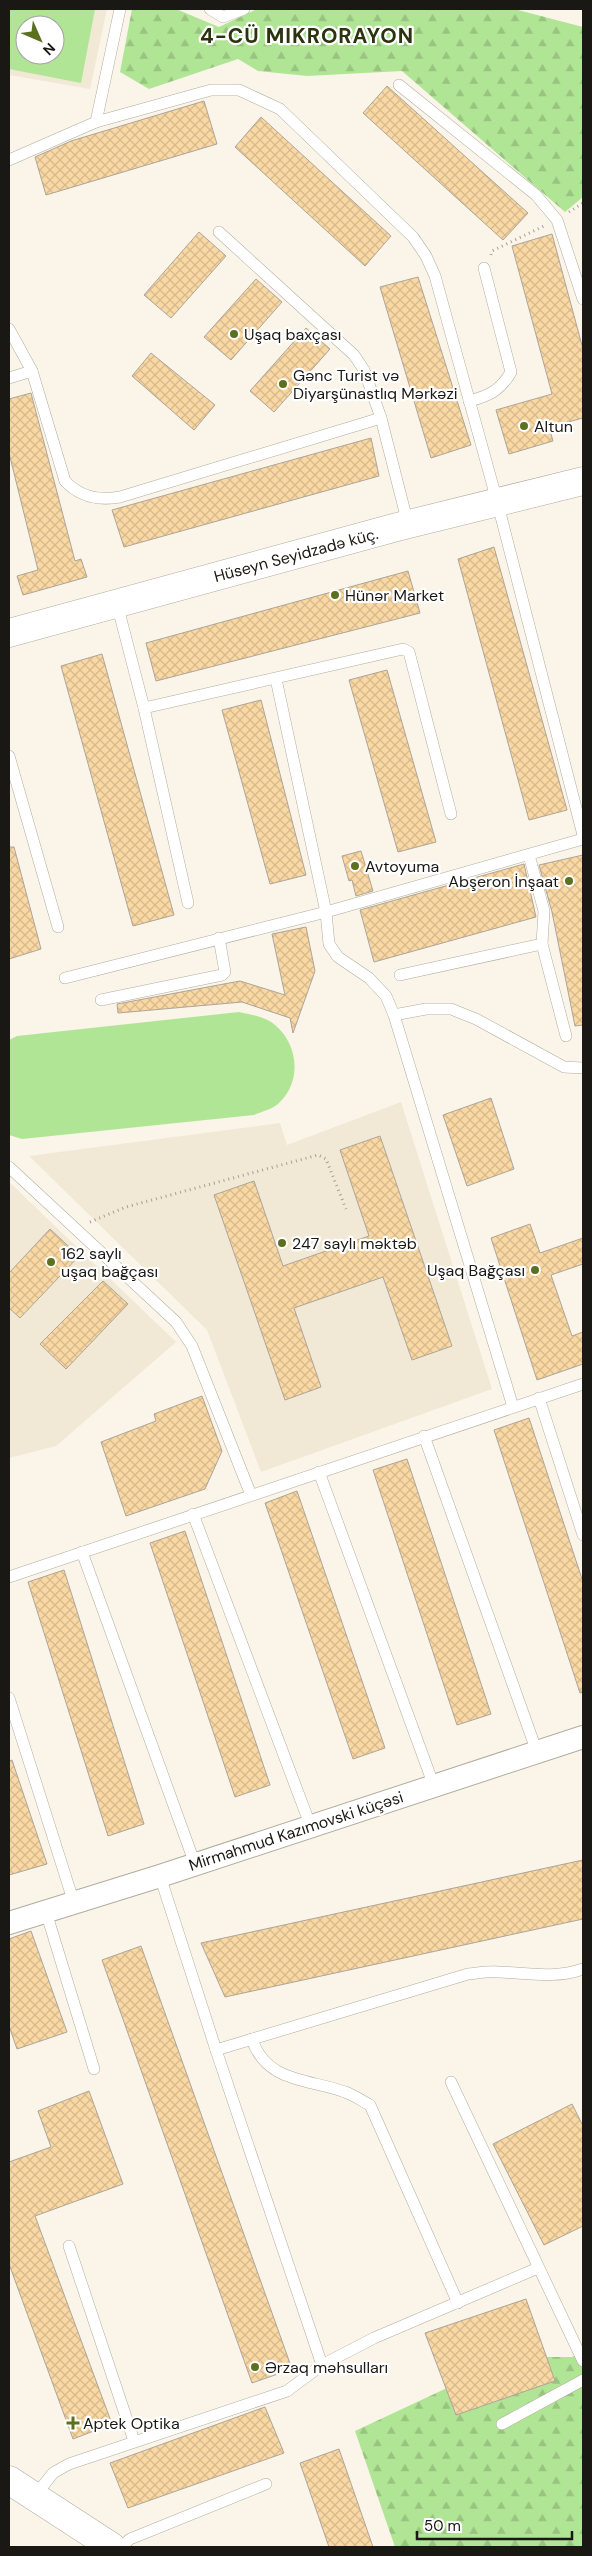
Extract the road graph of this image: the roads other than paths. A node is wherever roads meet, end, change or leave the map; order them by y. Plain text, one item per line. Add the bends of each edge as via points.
1 (120, 9) edge
2 (210, 9) edge
3 (244, 9) edge
4 (399, 85) dead end
5 (96, 122) junction
6 (9, 160) edge
7 (219, 232) dead end
8 (484, 268) road end
9 (583, 299) edge
10 (9, 329) edge
11 (32, 371) junction
12 (9, 378) edge
13 (470, 401) junction
14 (381, 418) junction
15 (583, 480) edge
16 (497, 501) junction
17 (408, 525) junction
18 (117, 604) junction
19 (9, 633) edge
20 (276, 679) junction
21 (144, 708) junction
22 (9, 756) edge
23 (451, 814) dead end
24 (583, 835) edge
25 (583, 839) edge
26 (529, 854) junction
27 (188, 903) dead end
28 (326, 912) junction
29 (58, 927) dead end
30 (219, 938) junction
31 (542, 944) junction
32 (400, 975) dead end
33 (65, 978) dead end
34 (101, 1000) dead end
35 (394, 1015) junction
36 (566, 1036) dead end
37 (583, 1068) edge
38 (9, 1167) edge
39 (583, 1384) edge
40 (539, 1398) junction
41 (513, 1407) junction
42 (424, 1436) junction
43 (319, 1472) junction
44 (251, 1495) junction
45 (193, 1514) junction
46 (583, 1535) edge
47 (82, 1552) junction
48 (9, 1577) edge
49 (9, 1698) edge
50 (583, 1737) edge
51 (537, 1752) junction
52 (434, 1786) junction
53 (311, 1827) junction
54 (195, 1864) junction
55 (160, 1876) junction
56 (74, 1903) junction
57 (46, 1912) junction
58 (9, 1923) edge
59 (583, 1969) edge
60 (252, 2039) junction
61 (216, 2050) junction
62 (94, 2069) dead end
63 (451, 2082) dead end
64 (69, 2246) dead end
65 (538, 2268) junction
66 (458, 2303) junction
67 (583, 2361) edge
68 (322, 2365) junction
69 (583, 2380) edge
70 (502, 2424) dead end
71 (134, 2441) junction
72 (266, 2484) dead end
73 (17, 2485) edge
74 (112, 2547) edge
75 (121, 2547) edge

1 - 5 lane
2 - 3 lane via 223,17
4 - 9 lane via 536,196 557,220
5 - 6 lane
5 - 13 lane via 211,90 239,90 280,108 413,237 426,256 435,276
7 - 14 lane via 354,355 364,370
8 - 13 lane via 511,372 506,382 491,395
10 - 11 lane
11 - 12 lane
11 - 14 lane via 65,481 75,491 106,500
13 - 16 lane
14 - 17 lane
15 - 16 street, Hüseyn Seyidzadə küç.
16 - 17 street, Hüseyn Seyidzadə küç.
16 - 24 lane
17 - 18 street, Hüseyn Seyidzadə küç.
18 - 19 street, Hüseyn Seyidzadə küç.
18 - 21 lane
20 - 21 lane
20 - 23 lane via 403,649 409,652
20 - 28 lane
21 - 27 lane
22 - 29 lane
25 - 26 lane
26 - 28 lane
26 - 31 lane via 544,911
28 - 30 lane
28 - 35 lane via 329,944 338,957 369,978 386,996
30 - 33 lane
30 - 34 lane via 225,963 222,975
31 - 32 lane
31 - 36 lane
35 - 37 lane via 426,1009 451,1009 476,1019 564,1067
35 - 41 lane
38 - 44 lane via 176,1322 192,1346
39 - 40 lane
40 - 41 lane
40 - 46 lane
41 - 42 lane
42 - 43 lane
42 - 51 lane
43 - 44 lane
43 - 52 lane
44 - 45 lane
45 - 47 lane
45 - 53 lane
47 - 48 lane
47 - 54 lane
49 - 56 lane
50 - 51 street, Mirmahmud Kazımovski küçəsi
51 - 52 street, Mirmahmud Kazımovski küçəsi
52 - 53 street, Mirmahmud Kazımovski küçəsi
53 - 54 street, Mirmahmud Kazımovski küçəsi
54 - 55 street, Mirmahmud Kazımovski küçəsi
55 - 56 street, Mirmahmud Kazımovski küçəsi
55 - 61 lane
56 - 57 street, Mirmahmud Kazımovski küçəsi
57 - 58 street, Mirmahmud Kazımovski küçəsi
57 - 62 lane
59 - 60 lane via 573,1973 530,1976 498,1972 468,1974
60 - 61 lane
60 - 66 lane via 256,2052 270,2067 298,2081 346,2092 370,2105
61 - 68 lane
63 - 65 lane
64 - 71 lane
65 - 66 lane
65 - 67 lane
66 - 68 lane via 374,2338
68 - 71 lane via 287,2391
69 - 70 lane
71 - 73 lane
72 - 75 lane via 130,2539
73 - 74 street

